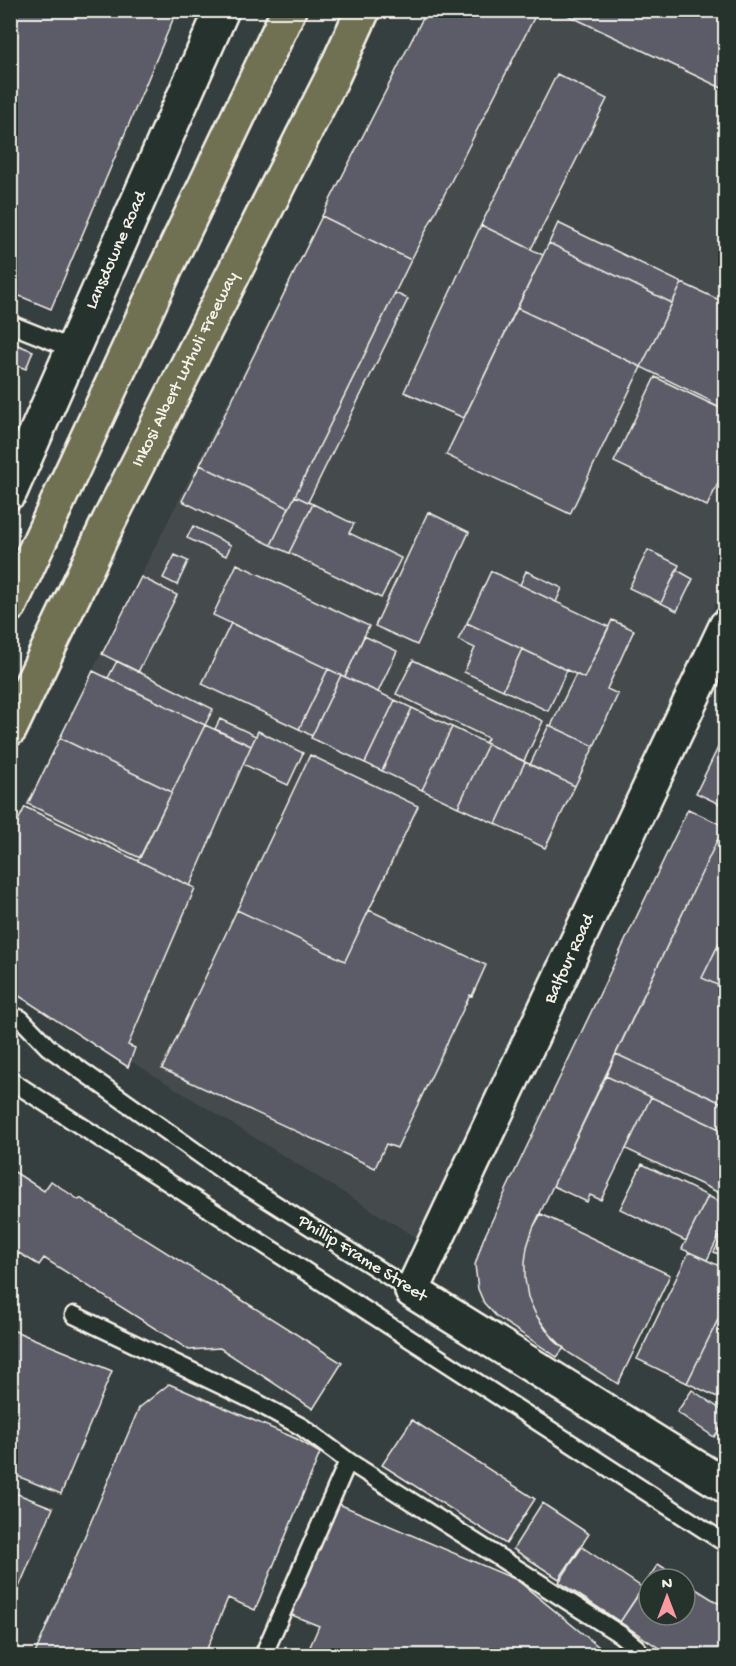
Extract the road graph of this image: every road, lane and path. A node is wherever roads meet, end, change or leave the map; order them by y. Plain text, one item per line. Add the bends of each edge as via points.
1 (222, 10) edge
2 (289, 10) edge
3 (363, 10) edge
4 (10, 324) edge
5 (73, 349) junction
6 (10, 492) edge
7 (10, 605) edge
8 (726, 626) edge
9 (10, 729) edge
10 (10, 1017) edge
11 (10, 1080) edge
12 (412, 1291) junction
13 (74, 1315) dead end
14 (348, 1461) junction
15 (726, 1486) edge
16 (722, 1541) dead end
17 (262, 1656) edge
18 (642, 1656) edge

1 - 5 street, Lansdowne Road
2 - 7 highway
3 - 9 highway, Inkosi Albert Luthuli Freeway
4 - 5 lane
5 - 6 street, Lansdowne Road
8 - 12 street, Balfour Road
10 - 12 lane, Phillip Frame Street via 21,1019 48,1047 223,1171
11 - 16 lane
12 - 15 street, Phillip Frame Street
13 - 14 lane via 252,1400 302,1427
14 - 17 lane
14 - 18 lane via 621,1635

